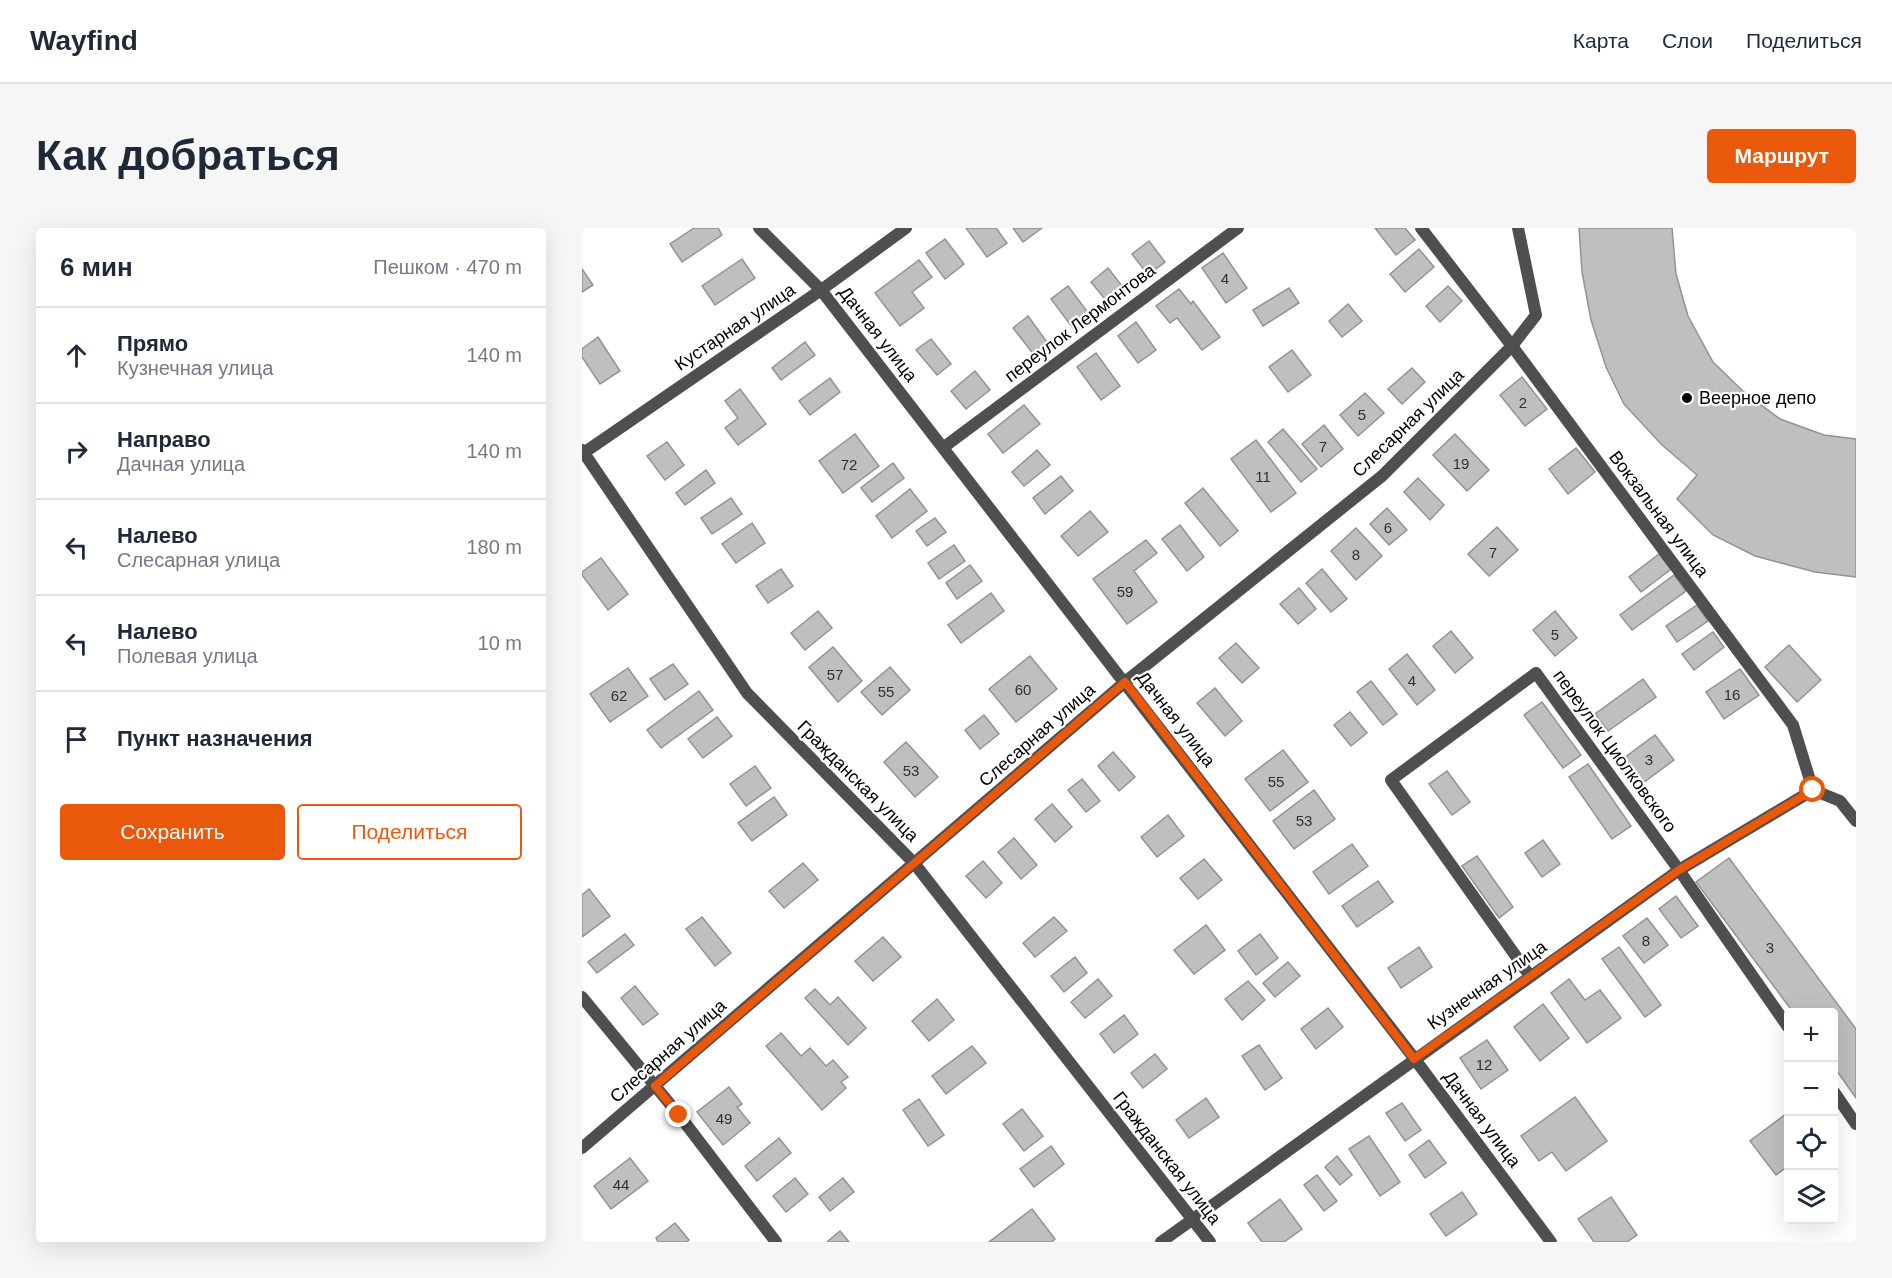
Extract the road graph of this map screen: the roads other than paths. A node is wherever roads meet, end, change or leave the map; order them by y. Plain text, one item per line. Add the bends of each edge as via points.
1 (759, 228) edge
2 (906, 228) edge
3 (1238, 228) edge
4 (1421, 228) edge
5 (1518, 228) edge
6 (821, 290) junction
7 (1512, 346) junction
8 (944, 447) junction
9 (583, 452) edge
10 (1125, 682) junction
11 (1813, 790) junction
12 (1856, 821) edge
13 (914, 863) junction
14 (1679, 870) junction
15 (1530, 976) junction
16 (582, 997) edge
17 (1784, 1021) edge
18 (1414, 1059) junction
19 (655, 1086) junction
20 (1838, 1099) edge
21 (1856, 1124) edge
22 (582, 1148) edge
23 (1192, 1219) junction
24 (776, 1242) edge
25 (1161, 1242) edge
26 (1210, 1242) edge
27 (1551, 1242) edge

1 - 6 street, Дачная улица
2 - 6 street, Кустарная улица
3 - 8 street, переулок Лермонтова
4 - 7 street, Вокзальная улица
5 - 7 street, Слесарная улица via 1536,315
6 - 8 street, Дачная улица
6 - 9 street, Кустарная улица
7 - 10 street, Слесарная улица via 1382,476
7 - 11 street, Вокзальная улица via 1793,725
8 - 10 street, Дачная улица
9 - 13 street, Гражданская улица via 747,693
10 - 13 street, Слесарная улица
10 - 18 street, Дачная улица
11 - 12 street via 1840,801
11 - 14 street, Кузнечная улица
13 - 19 street, Слесарная улица
13 - 23 street, Гражданская улица
14 - 15 street, Кузнечная улица
14 - 15 street, переулок Циолковского via 1536,673 1391,780
14 - 17 street
15 - 18 street, Кузнечная улица
16 - 19 street
18 - 23 street, Кузнечная улица
18 - 27 street, Дачная улица
19 - 22 street, Слесарная улица
19 - 24 street
20 - 21 street
23 - 25 street, Кузнечная улица
23 - 26 street, Гражданская улица

